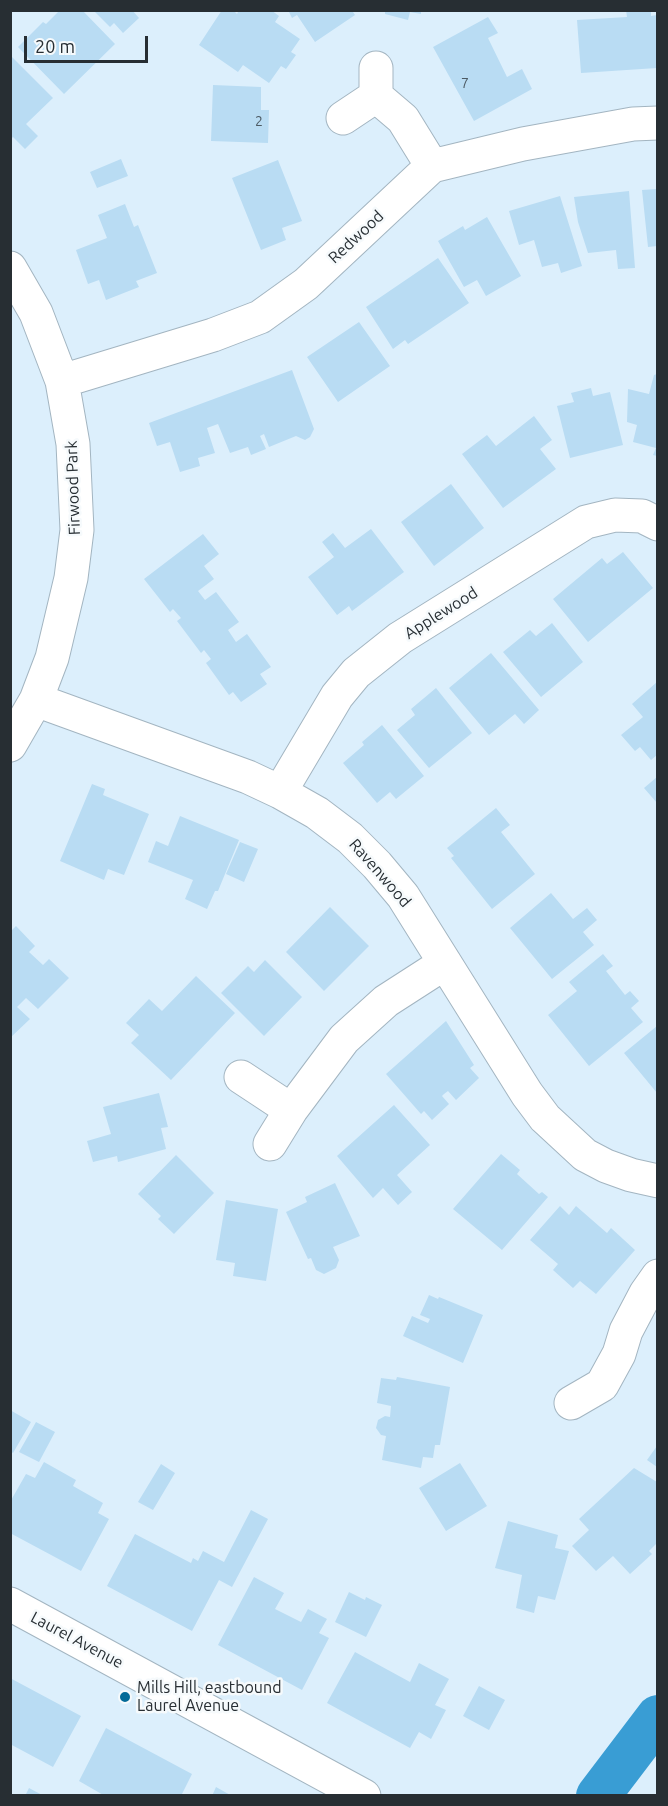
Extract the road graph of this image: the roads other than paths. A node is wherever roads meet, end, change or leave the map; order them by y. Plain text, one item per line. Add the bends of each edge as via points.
1 (343, 118) dead end
2 (657, 123) edge
3 (432, 166) junction
4 (10, 268) edge
5 (62, 381) junction
6 (657, 525) edge
7 (36, 700) junction
8 (10, 745) edge
9 (280, 792) junction
10 (445, 963) junction
11 (241, 1077) dead end
12 (291, 1110) junction
13 (270, 1144) dead end
14 (657, 1181) edge
15 (657, 1275) edge
16 (570, 1403) dead end
17 (10, 1604) edge
18 (364, 1796) edge

1 - 3 street via 376,82
2 - 3 street, Redwood via 534,142
3 - 5 street, Redwood via 306,284 260,317
4 - 5 street, Firwood Park via 36,313
5 - 7 street, Firwood Park via 73,444 77,530 66,606
6 - 9 street, Applewood via 642,516 615,514 586,522 400,638 356,673 337,696
7 - 8 street, Firwood Park
7 - 9 street, Ravenwood
9 - 10 street, Ravenwood via 317,813 377,865 403,896
10 - 12 street via 386,1001 344,1039
10 - 14 street, Ravenwood via 545,1118 585,1155 606,1166
11 - 12 street
12 - 13 street
15 - 16 street via 602,1385
17 - 18 street, Laurel Avenue

